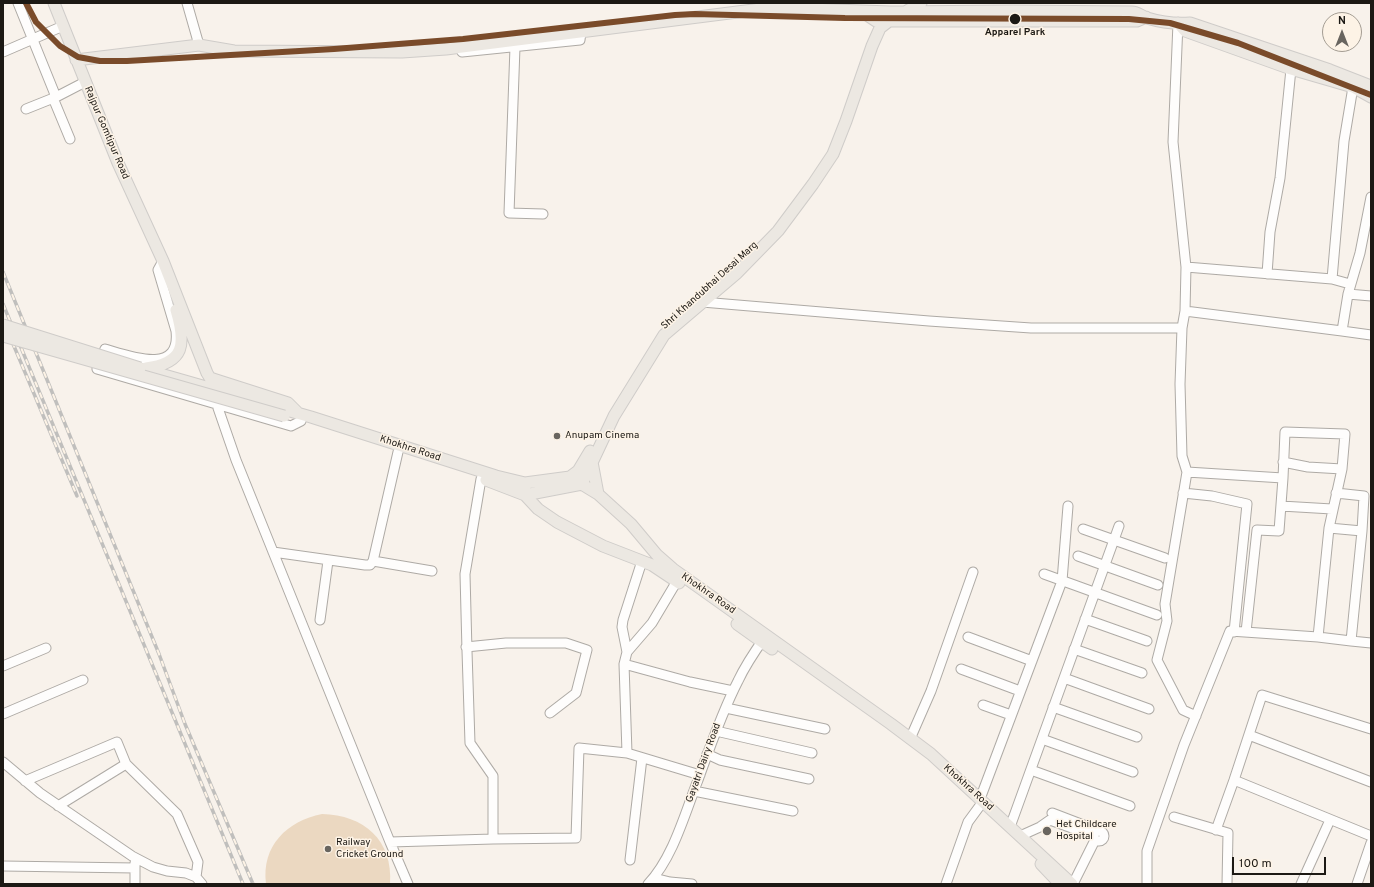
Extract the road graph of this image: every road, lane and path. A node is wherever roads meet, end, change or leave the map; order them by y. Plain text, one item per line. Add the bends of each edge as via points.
1 (18, 3) edge
2 (54, 3) edge
3 (187, 3) edge
4 (912, 3) edge
5 (921, 3) edge
6 (860, 11) junction
7 (904, 12) junction
8 (890, 17) junction
9 (1146, 17) junction
10 (876, 21) junction
11 (1178, 24) junction
12 (63, 26) junction
13 (581, 32) junction
14 (32, 39) junction
15 (199, 45) junction
16 (514, 47) junction
17 (867, 50) junction
18 (423, 51) junction
19 (3, 52) edge
20 (76, 60) junction
21 (1291, 69) junction
22 (85, 82) junction
23 (1371, 86) edge
24 (1353, 87) junction
25 (1371, 97) edge
26 (55, 98) junction
27 (26, 109) dead end
28 (70, 139) dead end
29 (1371, 197) edge
30 (1370, 206) edge
31 (543, 214) dead end
32 (163, 261) junction
33 (1186, 267) junction
34 (1267, 274) junction
35 (1332, 279) junction
36 (1350, 284) junction
37 (1348, 294) junction
38 (1371, 296) edge
39 (701, 300) junction
40 (1185, 311) junction
41 (3, 325) edge
42 (1182, 328) junction
43 (1342, 332) junction
44 (1371, 334) edge
45 (3, 336) edge
46 (143, 369) junction
47 (218, 408) dead end
48 (285, 413) junction
49 (301, 419) junction
50 (398, 452) junction
51 (592, 462) junction
52 (1283, 462) junction
53 (1342, 469) junction
54 (1187, 472) junction
55 (570, 477) junction
56 (481, 478) junction
57 (1283, 478) junction
58 (525, 483) junction
59 (582, 484) junction
60 (1184, 493) junction
61 (598, 494) junction
62 (1336, 494) junction
63 (525, 495) junction
64 (1068, 506) dead end
65 (1280, 506) junction
66 (1332, 509) junction
67 (1119, 526) dead end
68 (1329, 528) junction
69 (1083, 529) dead end
70 (1362, 531) junction
71 (1114, 540) junction
72 (273, 552) junction
73 (1078, 556) dead end
74 (1165, 558) dead end
75 (328, 561) junction
76 (373, 561) junction
77 (650, 561) junction
78 (1105, 566) junction
79 (432, 570) dead end
80 (973, 572) dead end
81 (1044, 574) dead end
82 (677, 581) junction
83 (1062, 581) junction
84 (1158, 585) dead end
85 (1095, 593) junction
86 (1157, 615) dead end
87 (1085, 619) junction
88 (320, 620) dead end
89 (1234, 632) junction
90 (1246, 632) junction
91 (968, 637) dead end
92 (1318, 637) junction
93 (764, 638) junction
94 (1146, 641) dead end
95 (1351, 641) junction
96 (1371, 643) edge
97 (466, 647) junction
98 (46, 648) dead end
99 (1074, 649) junction
100 (627, 652) junction
101 (1032, 661) junction
102 (624, 664) junction
103 (3, 666) edge
104 (961, 669) dead end
105 (1142, 673) dead end
106 (1064, 678) junction
107 (83, 680) dead end
108 (733, 691) junction
109 (1020, 691) junction
110 (983, 705) dead end
111 (1054, 707) junction
112 (726, 708) junction
113 (1149, 709) dead end
114 (550, 713) dead end
115 (3, 714) edge
116 (1011, 715) junction
117 (1196, 716) junction
118 (826, 729) dead end
119 (1371, 729) edge
120 (716, 731) junction
121 (1249, 735) junction
122 (1137, 737) dead end
123 (910, 738) junction
124 (1042, 739) junction
125 (627, 753) junction
126 (812, 753) dead end
127 (708, 754) junction
128 (642, 758) junction
129 (3, 762) edge
130 (126, 764) junction
131 (1030, 770) junction
132 (1133, 772) dead end
133 (700, 775) junction
134 (809, 779) dead end
135 (1234, 780) junction
136 (25, 781) junction
137 (1371, 782) edge
138 (694, 791) junction
139 (979, 803) junction
140 (58, 806) junction
141 (1130, 806) dead end
142 (793, 811) dead end
143 (1052, 813) dead end
144 (1174, 816) dead end
145 (1330, 820) junction
146 (1010, 827) junction
147 (1216, 830) junction
148 (1020, 836) junction
149 (1371, 836) edge
150 (1097, 837) junction
151 (493, 839) junction
152 (390, 842) junction
153 (1371, 843) edge
154 (135, 857) junction
155 (630, 860) dead end
156 (3, 866) edge
157 (135, 868) junction
158 (199, 880) edge
159 (651, 881) edge
160 (1359, 883) edge
161 (135, 884) edge
162 (408, 884) edge
163 (692, 884) edge
164 (946, 884) edge
165 (1060, 884) edge
166 (1072, 884) edge
167 (1080, 884) edge
168 (1147, 884) edge
169 (1227, 884) edge
170 (1301, 884) edge

1 - 14 street
2 - 12 main road, Rajpur Gomtipur Road
3 - 15 street
4 - 8 main road, Shri Khandubhai Desai Marg
5 - 7 main road, Shri Khandubhai Desai Marg
6 - 8 main road
6 - 10 main road
6 - 13 main road via 761,9
7 - 8 main road, Shri Khandubhai Desai Marg
7 - 9 main road via 1137,12
8 - 9 main road via 1137,21
8 - 10 main road
8 - 17 main road, Shri Khandubhai Desai Marg
9 - 11 main road
10 - 17 main road, Shri Khandubhai Desai Marg
11 - 21 main road via 1184,31
11 - 23 main road via 1190,23
11 - 33 street via 1172,142
12 - 14 street
12 - 20 main road, Rajpur Gomtipur Road
13 - 16 street via 580,40
13 - 18 main road
14 - 19 street
14 - 26 street
15 - 18 main road via 234,51
15 - 20 main road
16 - 18 street via 425,56
16 - 31 street via 509,213
17 - 39 main road, Shri Khandubhai Desai Marg via 846,121 833,154 778,232 737,273
20 - 22 main road, Rajpur Gomtipur Road
21 - 24 main road
21 - 34 street
22 - 26 street
22 - 32 main road, Rajpur Gomtipur Road via 118,163
24 - 25 main road
24 - 35 street via 1344,141
26 - 27 street
26 - 28 street
29 - 30 street
30 - 36 street
32 - 46 main road via 182,334 182,343 171,360 156,367
32 - 49 main road via 210,378 288,403
32 - 49 street via 158,270 176,331 175,348 163,359 153,360 105,349 98,369 291,426
33 - 34 street
33 - 40 street
34 - 35 street
35 - 36 street
36 - 37 street
37 - 38 street
37 - 43 street
39 - 42 street via 1031,328
39 - 51 main road, Shri Khandubhai Desai Marg via 664,335 614,416
39 - 55 main road, Shri Khandubhai Desai Marg via 660,332 612,409 586,459
40 - 42 street
40 - 43 street
41 - 46 main road, bridge
42 - 54 street via 1182,456
43 - 44 street
45 - 48 main road, bridge
46 - 48 main road
47 - 72 street
48 - 49 main road, Khokhra Road
49 - 50 main road, Khokhra Road
49 - 58 main road, Khokhra Road
50 - 56 main road, Khokhra Road
50 - 76 street
51 - 59 main road, Shri Khandubhai Desai Marg
51 - 61 main road
52 - 53 street via 1308,467
52 - 53 street via 1285,432 1345,434
52 - 57 street
53 - 62 street
54 - 57 street
54 - 60 street
55 - 58 main road, Khokhra Road
55 - 59 main road, Khokhra Road
56 - 63 main road, Khokhra Road
56 - 97 street via 466,574
57 - 65 street
58 - 63 main road
59 - 61 main road, Khokhra Road
59 - 63 main road
60 - 89 street via 1247,504
60 - 117 street via 1165,604 1167,621 1157,660 1182,710
61 - 77 main road, Khokhra Road via 631,524
62 - 66 street
62 - 70 street via 1364,496
63 - 77 main road, Khokhra Road via 538,509 557,522 603,546
64 - 83 street
65 - 66 street
65 - 90 street via 1279,531 1257,530
66 - 68 street
67 - 71 street
68 - 70 street
68 - 92 street
69 - 71 street
70 - 95 street
71 - 74 street
71 - 78 street
72 - 75 street
72 - 152 street
73 - 78 street
75 - 76 street via 370,565
75 - 88 street
76 - 79 street
77 - 82 main road, Khokhra Road
77 - 93 main road, Khokhra Road via 673,569
77 - 100 street via 623,620
78 - 84 street
78 - 85 street
80 - 123 street via 931,691
81 - 83 street
82 - 93 main road, Khokhra Road
82 - 100 street via 652,623
83 - 85 street
83 - 101 street
85 - 86 street
85 - 87 street
87 - 94 street
87 - 99 street
89 - 90 street
89 - 117 street via 1230,631
90 - 92 street
91 - 101 street
92 - 95 street
93 - 108 street, Gayatri Dairy Road
93 - 123 main road, Khokhra Road
93 - 139 main road, Khokhra Road via 903,741
95 - 96 street
97 - 114 street via 506,643 566,643 587,650 576,693
97 - 151 street via 470,743 493,776
98 - 103 street
99 - 105 street
99 - 106 street
100 - 102 street
101 - 109 street
102 - 108 street
102 - 125 street
104 - 109 street
106 - 111 street
106 - 113 street
107 - 115 street
108 - 112 street, Gayatri Dairy Road
109 - 116 street
110 - 116 street
111 - 122 street
111 - 124 street
112 - 118 street
112 - 120 street, Gayatri Dairy Road
116 - 139 street
117 - 168 street via 1148,851
119 - 121 street via 1262,695
120 - 126 street
120 - 127 street, Gayatri Dairy Road
121 - 135 street
121 - 137 street
123 - 139 main road, Khokhra Road via 931,754
124 - 131 street
124 - 132 street
125 - 128 street
125 - 151 street via 579,748 576,838
127 - 133 street, Gayatri Dairy Road
127 - 134 street via 720,760
128 - 133 street
128 - 155 street
129 - 136 street
130 - 136 street via 117,742
130 - 140 street
130 - 158 street via 177,814 198,862
131 - 141 street
131 - 146 street
133 - 138 street, Gayatri Dairy Road
135 - 145 street
135 - 147 street
136 - 140 street
138 - 142 street
138 - 159 street, Gayatri Dairy Road via 663,864
139 - 146 main road, Khokhra Road
139 - 164 street via 968,822
139 - 165 main road, Khokhra Road
140 - 154 street
143 - 150 street
144 - 147 street
145 - 149 street
145 - 170 street
146 - 148 main road, Khokhra Road
147 - 169 street via 1228,833
148 - 150 street via 1050,820
148 - 166 main road, Khokhra Road
150 - 166 street
150 - 167 street
151 - 152 street
152 - 162 street
153 - 160 street
154 - 157 street
154 - 158 street via 153,867 186,873
156 - 157 street
157 - 161 street
159 - 163 street

